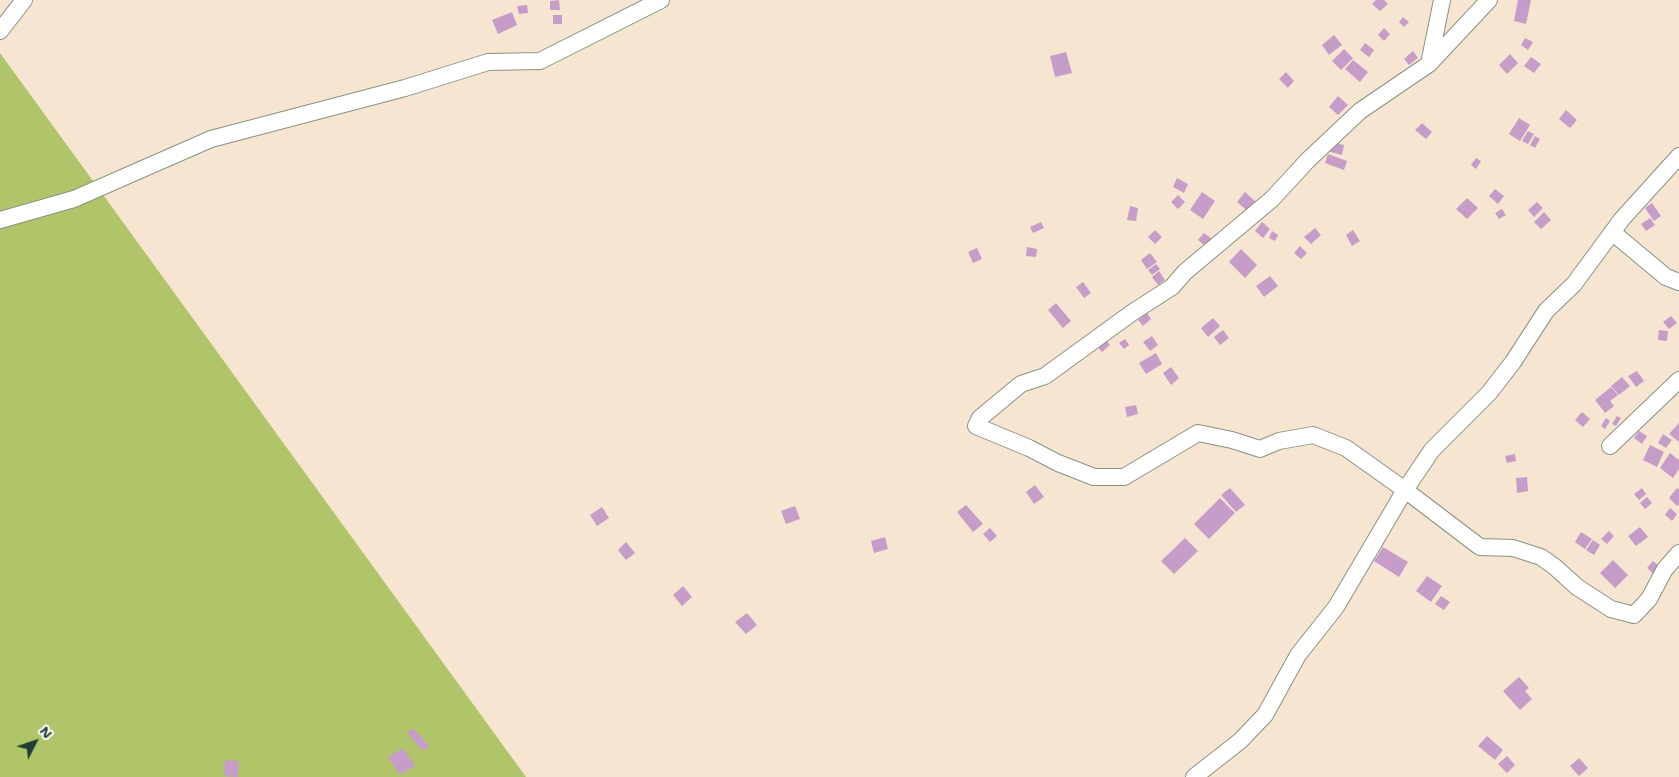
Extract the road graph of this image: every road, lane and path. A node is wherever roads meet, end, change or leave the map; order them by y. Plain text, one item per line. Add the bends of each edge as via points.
1 (24, 0) edge
2 (661, 0) edge
3 (1442, 0) edge
4 (1489, 0) edge
5 (0, 31) edge
6 (1429, 64) junction
7 (1679, 156) edge
8 (0, 220) edge
9 (1612, 232) junction
10 (1679, 282) edge
11 (1679, 380) edge
12 (1610, 446) dead end
13 (1405, 490) junction
14 (1679, 553) edge
15 (1194, 777) edge

1 - 5 street
2 - 8 street via 540,61 488,62 405,88 210,139 74,199
3 - 6 street
4 - 6 street
6 - 13 street via 1360,111 1272,199 1185,272 1172,287 1045,376 1021,384 980,418 976,426 1058,463 1104,477 1124,477 1198,433 1260,449 1313,435 1346,448
7 - 9 street
9 - 10 street via 1666,277
9 - 13 street via 1574,284 1546,311 1489,393 1432,450
11 - 12 street
13 - 14 street via 1480,548 1513,548 1541,557 1577,587 1611,609 1634,615 1649,600 1665,569
13 - 15 street via 1351,584 1298,655 1265,715 1240,741

